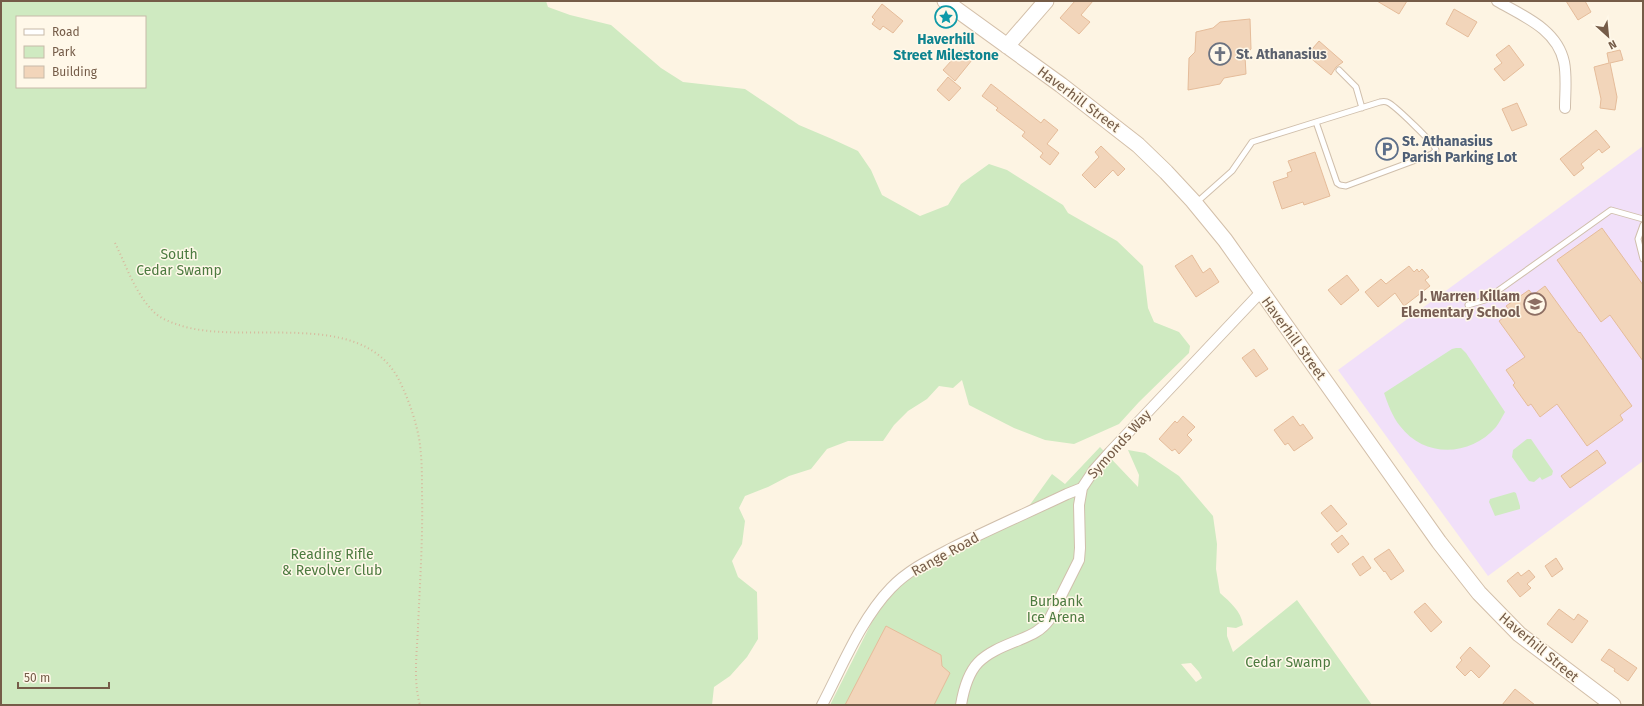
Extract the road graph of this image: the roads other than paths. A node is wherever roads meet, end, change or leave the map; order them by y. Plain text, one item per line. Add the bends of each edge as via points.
1 (945, 1) edge
2 (1046, 1) edge
3 (1497, 1) edge
4 (1007, 46) junction
5 (1339, 70) dead end
6 (1362, 108) junction
7 (1565, 108) dead end
8 (1316, 122) junction
9 (1195, 204) junction
10 (1643, 219) edge
11 (1643, 226) edge
12 (1643, 259) edge
13 (1261, 292) junction
14 (1468, 305) dead end
15 (1082, 488) junction
16 (822, 705) edge
17 (961, 705) edge
18 (1613, 705) edge

1 - 4 street, Haverhill Street
2 - 4 street
3 - 7 street via 1536,23 1554,39 1564,61
4 - 9 street, Haverhill Street via 1061,84 1138,145
5 - 6 lane via 1356,88
6 - 8 lane
6 - 8 lane via 1382,101 1389,103 1434,145 1435,152 1341,186 1337,182
8 - 9 lane via 1252,142 1232,171
9 - 13 street, Haverhill Street via 1225,240
10 - 14 lane via 1611,210 1485,300
11 - 12 lane via 1638,240
13 - 15 street, Symonds Way via 1110,452
13 - 18 street, Haverhill Street via 1439,542 1479,593 1519,634
15 - 16 street, Range Road via 928,560 899,580 875,608 863,627
15 - 17 street, Symonds Way via 1078,505 1079,560 1049,620 1036,632 982,658 967,679

